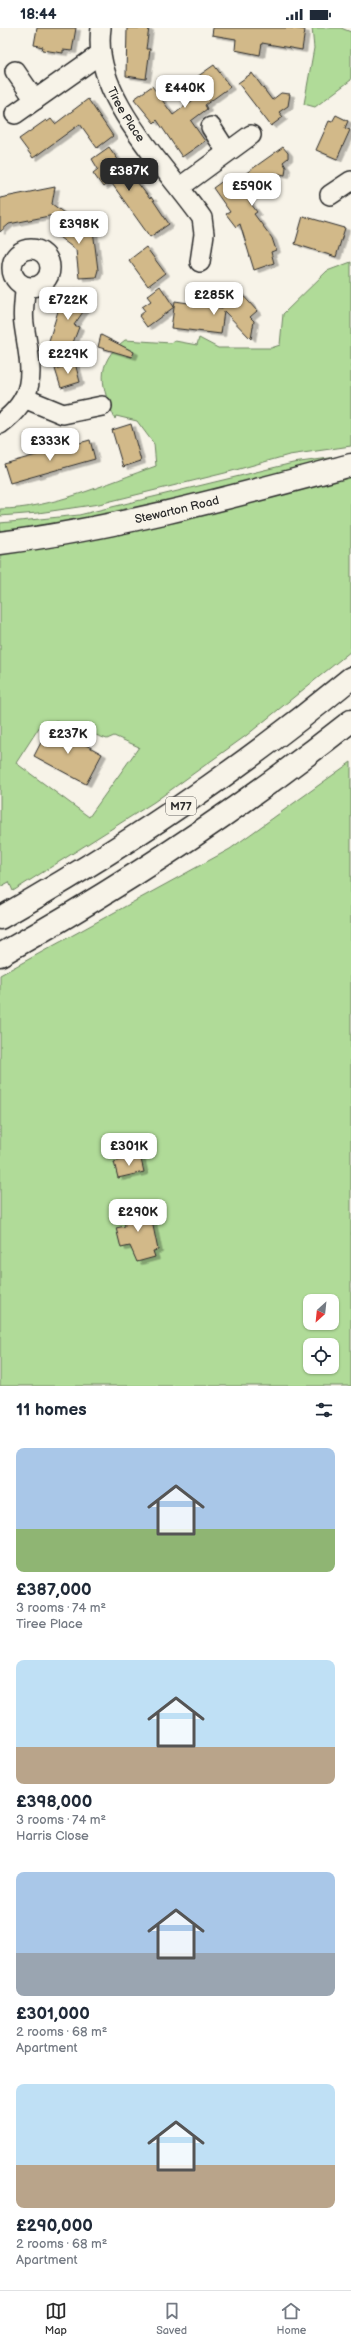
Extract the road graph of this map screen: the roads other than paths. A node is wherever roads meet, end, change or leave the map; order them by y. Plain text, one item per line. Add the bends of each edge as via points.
1 (100, 28) edge
2 (100, 54) junction
3 (15, 71) dead end
4 (35, 100) junction
5 (15, 114) dead end
6 (211, 127) dead end
7 (250, 135) dead end
8 (227, 152) junction
9 (351, 181) edge
10 (180, 187) junction
11 (330, 195) dead end
12 (200, 262) dead end
13 (25, 287) dead end
14 (24, 398) junction
15 (102, 406) dead end
16 (0, 424) edge
17 (351, 465) edge
18 (0, 543) edge
19 (351, 678) edge
20 (351, 721) edge
21 (0, 918) edge
22 (0, 955) edge

1 - 2 street, Tiree Place
2 - 4 street
2 - 10 street, Tiree Place via 106,79 124,116
3 - 4 street
4 - 5 street
6 - 8 street
7 - 8 street
8 - 10 street
9 - 11 street
10 - 12 street, Tiree Place via 202,218 204,234
13 - 14 street via 24,324 31,367
14 - 15 street via 63,414
14 - 16 street
17 - 18 main road, Stewarton Road via 162,514 90,529
19 - 21 main road, M77 via 280,735 157,823
20 - 22 main road, M77 via 208,828 88,905

